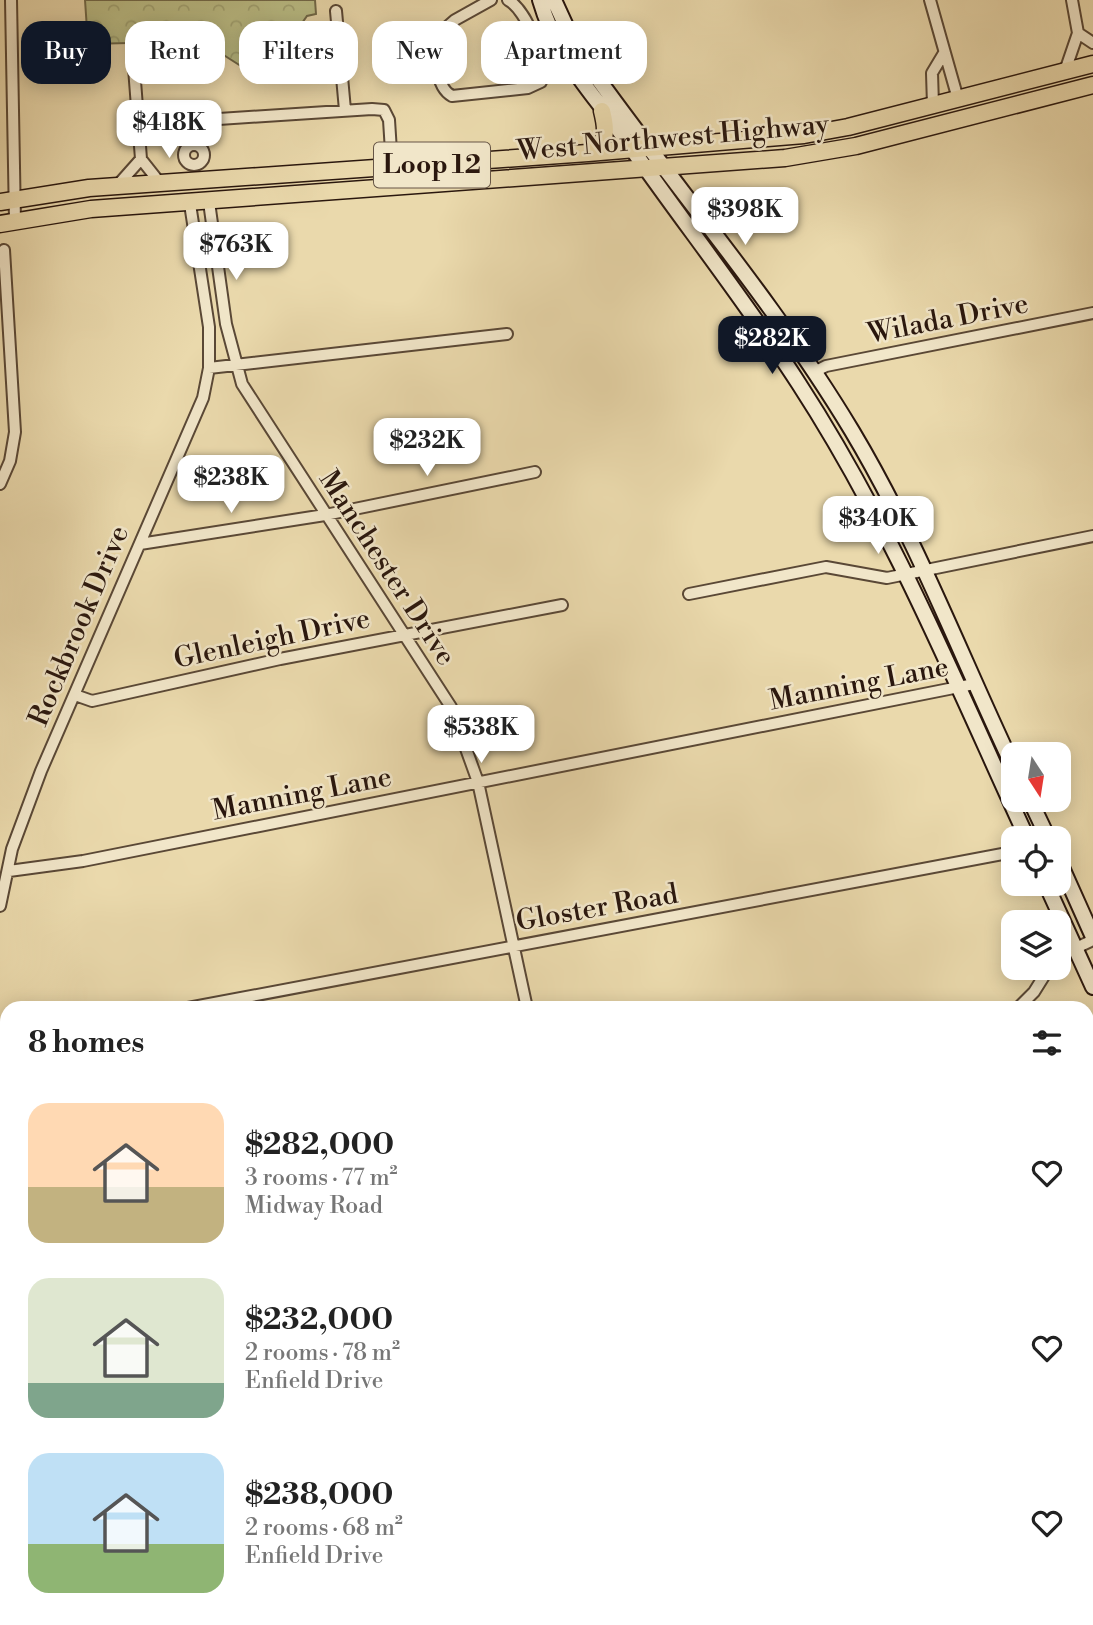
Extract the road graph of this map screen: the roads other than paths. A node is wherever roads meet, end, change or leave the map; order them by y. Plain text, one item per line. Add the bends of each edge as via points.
1 (11, 0) edge
2 (491, 0) edge
3 (508, 0) edge
4 (540, 0) edge
5 (554, 0) edge
6 (930, 0) edge
7 (1085, 0) edge
8 (1072, 2) edge
9 (336, 11) dead end
10 (561, 17) junction
11 (527, 21) joint
12 (543, 21) edge
13 (545, 21) edge
14 (551, 21) edge
15 (1078, 33) junction
16 (1093, 43) edge
17 (944, 53) junction
18 (1093, 64) edge
19 (1065, 71) junction
20 (135, 84) edge
21 (537, 84) edge
22 (583, 84) edge
23 (1093, 85) edge
24 (958, 99) junction
25 (933, 105) junction
26 (345, 110) junction
27 (602, 111) junction
28 (911, 111) junction
29 (961, 118) junction
30 (856, 146) junction
31 (650, 149) junction
32 (631, 150) junction
33 (587, 153) junction
34 (141, 159) junction
35 (392, 167) junction
36 (664, 169) junction
37 (644, 170) junction
38 (198, 181) junction
39 (160, 183) junction
40 (117, 186) junction
41 (7, 201) edge
42 (209, 202) junction
43 (190, 204) junction
44 (7, 223) edge
45 (4, 250) dead end
46 (752, 284) junction
47 (736, 296) junction
48 (1093, 313) edge
49 (507, 334) dead end
50 (234, 366) junction
51 (209, 368) junction
52 (814, 372) junction
53 (798, 383) junction
54 (535, 472) dead end
55 (0, 484) edge
56 (326, 515) junction
57 (1093, 536) edge
58 (140, 544) junction
59 (926, 572) junction
60 (907, 575) junction
61 (689, 594) dead end
62 (562, 606) dead end
63 (404, 634) junction
64 (974, 684) junction
65 (957, 689) junction
66 (75, 695) junction
67 (1002, 742) edge
68 (478, 782) junction
69 (1021, 826) edge
70 (0, 841) edge
71 (12, 849) junction
72 (1001, 854) edge
73 (9, 871) junction
74 (1071, 888) edge
75 (1051, 896) edge
76 (0, 906) edge
77 (1093, 938) edge
78 (513, 945) junction
79 (1074, 948) junction
80 (1071, 950) edge
81 (1042, 980) edge
82 (1093, 987) edge
83 (224, 1001) edge
84 (525, 1001) edge
85 (1025, 1001) edge

1 - 41 street
2 - 21 street via 439,34 436,54 446,93 462,97
3 - 11 street
4 - 13 main road
5 - 10 main road
6 - 17 street
7 - 8 street
8 - 15 street
9 - 26 street
10 - 14 main road
10 - 31 main road via 576,48
11 - 12 street via 537,17
15 - 16 street
15 - 19 street
17 - 24 street
17 - 25 street via 932,73
18 - 19 main road, West Northwest Highway / Loop 12
19 - 24 main road, West Northwest Highway / Loop 12
20 - 34 street
22 - 27 main road
23 - 29 main road, West Northwest Highway / Loop 12
24 - 25 main road, West Northwest Highway / Loop 12
24 - 29 main road
25 - 28 main road, West Northwest Highway / Loop 12
26 - 35 street via 384,110 389,120
26 - 38 street via 204,120 194,135 194,145 204,152 196,164
27 - 32 main road
27 - 33 main road via 606,137 601,146
28 - 30 main road via 897,122 859,135
28 - 31 main road, West Northwest Highway / Loop 12 via 804,135
29 - 30 main road, West Northwest Highway / Loop 12
30 - 36 main road, West Northwest Highway / Loop 12 via 772,160
31 - 32 main road, West Northwest Highway / Loop 12
31 - 36 main road
32 - 33 main road, West Northwest Highway / Loop 12
32 - 37 main road
33 - 35 main road, West Northwest Highway / Loop 12
34 - 39 street
34 - 40 street
35 - 38 main road, West Northwest Highway / Loop 12
36 - 37 main road, West Northwest Highway / Loop 12
36 - 46 main road
37 - 42 main road, West Northwest Highway / Loop 12
37 - 47 main road
38 - 39 main road, West Northwest Highway / Loop 12
38 - 42 main road
38 - 43 main road
39 - 40 main road, West Northwest Highway / Loop 12
40 - 41 main road, West Northwest Highway / Loop 12
41 - 44 street
42 - 43 main road, West Northwest Highway / Loop 12
42 - 50 street
43 - 44 main road, West Northwest Highway / Loop 12 via 91,209
43 - 51 street, Rockbrook Drive via 209,327
45 - 55 street via 15,432
46 - 47 main road
46 - 52 main road
47 - 53 main road
48 - 52 street, Wilada Drive via 839,363
49 - 50 street
50 - 51 street
50 - 56 street, Manchester Drive via 255,408
51 - 58 street, Rockbrook Drive via 203,398
52 - 53 main road
52 - 59 main road via 872,467
53 - 60 main road via 853,471
54 - 56 street
56 - 58 street
56 - 63 street, Manchester Drive
57 - 59 street
58 - 66 street, Rockbrook Drive
59 - 60 street
59 - 64 main road
60 - 61 street via 878,578 826,567
60 - 65 main road
62 - 63 street, Glenleigh Drive
63 - 66 street, Glenleigh Drive via 92,701
63 - 68 street, Manchester Drive via 451,707
64 - 65 street, Manning Lane
64 - 67 main road
65 - 68 street, Manning Lane
65 - 69 main road
66 - 71 street, Rockbrook Drive
68 - 73 street, Manning Lane via 83,861
68 - 78 street, Manchester Drive
70 - 71 street
71 - 73 street, Rockbrook Drive
72 - 78 street, Gloster Road
73 - 76 street, Rockbrook Drive
74 - 77 main road
75 - 79 main road
77 - 79 street
78 - 83 street, Gloster Road
78 - 84 street, Manchester Drive
79 - 80 street
79 - 82 main road
81 - 85 street

